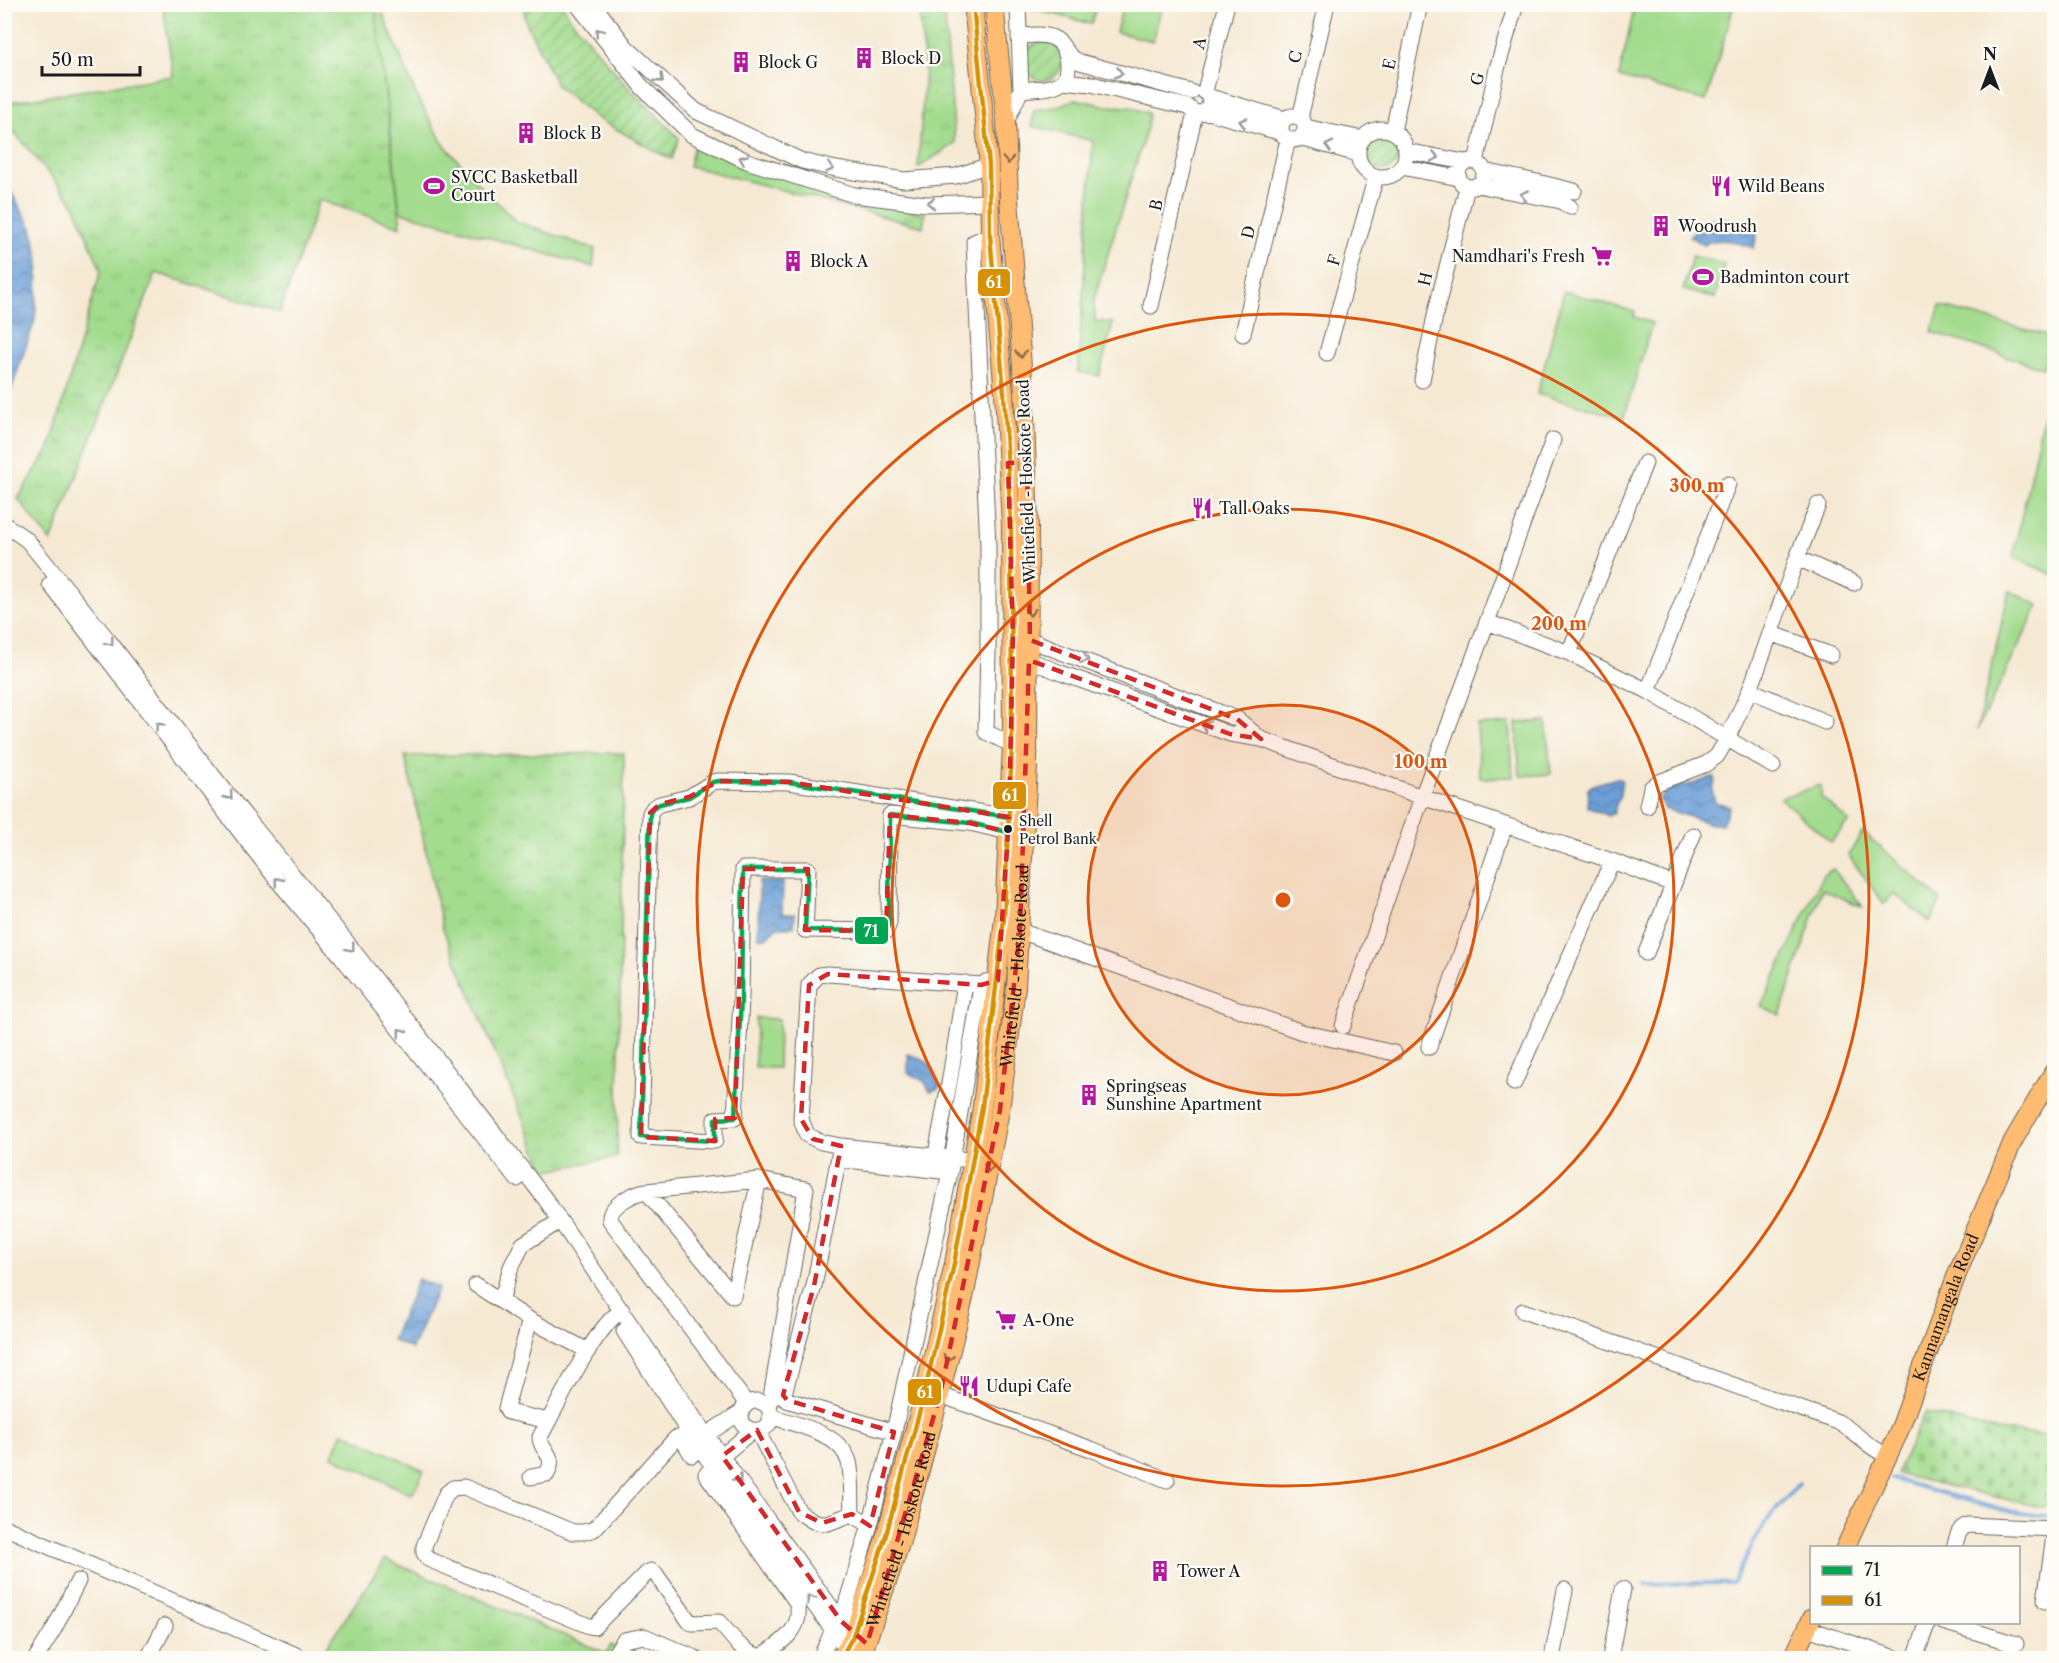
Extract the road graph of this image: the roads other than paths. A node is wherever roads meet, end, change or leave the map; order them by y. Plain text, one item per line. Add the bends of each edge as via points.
1 (578, 4) edge
2 (592, 4) edge
3 (973, 4) edge
4 (994, 4) edge
5 (1018, 4) edge
6 (1227, 4) edge
7 (1327, 4) edge
8 (1420, 4) edge
9 (1516, 4) edge
10 (1019, 36) junction
11 (1066, 51) junction
12 (1063, 81) junction
13 (1021, 90) junction
14 (1199, 102) junction
15 (1006, 122) junction
16 (1293, 129) junction
17 (1393, 131) junction
18 (1360, 146) junction
19 (1406, 151) junction
20 (988, 165) junction
21 (1401, 167) junction
22 (1471, 174) junction
23 (1376, 176) junction
24 (1574, 191) dead end
25 (990, 202) junction
26 (1570, 207) dead end
27 (990, 235) junction
28 (1151, 306) dead end
29 (1243, 334) dead end
30 (1327, 354) dead end
31 (1422, 380) dead end
32 (1553, 440) dead end
33 (1017, 463) junction
34 (1645, 463) dead end
35 (1728, 484) dead end
36 (1818, 505) dead end
37 (4, 524) edge
38 (1797, 558) junction
39 (1854, 583) dead end
40 (1487, 622) junction
41 (1770, 633) junction
42 (1030, 640) junction
43 (1569, 653) junction
44 (1831, 655) dead end
45 (1029, 660) junction
46 (1750, 690) junction
47 (1648, 691) junction
48 (1825, 722) dead end
49 (1728, 738) junction
50 (1261, 739) junction
51 (1012, 745) junction
52 (1773, 765) dead end
53 (1422, 797) junction
54 (1647, 806) dead end
55 (1008, 825) junction
56 (1505, 825) junction
57 (1693, 835) dead end
58 (1612, 861) junction
59 (1673, 884) junction
60 (1020, 931) junction
61 (1646, 953) dead end
62 (965, 983) junction
63 (990, 983) junction
64 (1343, 1026) dead end
65 (1429, 1047) dead end
66 (1394, 1053) dead end
67 (2055, 1071) edge
68 (1514, 1083) dead end
69 (840, 1152) junction
70 (934, 1163) junction
71 (952, 1165) junction
72 (971, 1168) junction
73 (759, 1180) junction
74 (646, 1191) junction
75 (556, 1222) junction
76 (476, 1285) dead end
77 (501, 1301) junction
78 (1523, 1311) dead end
79 (618, 1313) junction
80 (530, 1320) junction
81 (588, 1351) junction
82 (940, 1395) junction
83 (744, 1408) junction
84 (769, 1412) junction
85 (549, 1421) junction
86 (755, 1430) junction
87 (894, 1432) junction
88 (684, 1435) junction
89 (706, 1435) junction
90 (722, 1456) junction
91 (1888, 1456) junction
92 (531, 1477) dead end
93 (1167, 1480) dead end
94 (852, 1514) junction
95 (870, 1525) junction
96 (4, 1527) edge
97 (2055, 1529) edge
98 (2055, 1535) edge
99 (1846, 1546) edge
100 (1955, 1546) edge
101 (78, 1581) dead end
102 (1623, 1589) dead end
103 (1565, 1590) dead end
104 (2045, 1601) dead end
105 (1809, 1623) edge
106 (1811, 1624) edge
107 (1928, 1624) edge
108 (1946, 1624) edge
109 (165, 1626) dead end
110 (837, 1626) junction
111 (2016, 1644) dead end
112 (855, 1650) edge
113 (1860, 1653) edge
114 (762, 1658) edge
115 (36, 1659) edge
116 (148, 1659) edge
117 (303, 1659) edge
118 (612, 1659) edge
119 (695, 1659) edge
120 (820, 1659) edge
121 (1552, 1659) edge
122 (1610, 1659) edge
123 (1793, 1659) edge
124 (1896, 1659) edge
125 (1915, 1659) edge

25 -> 1 street via 926,204 854,195 747,161 692,135 642,87
2 -> 20 street via 626,47 696,111 802,161 904,180 956,176
3 - 20 main road, Whitefield - Hoskote Road
4 - 15 main road, Whitefield - Hoskote Road
5 - 10 street
6 - 14 street, A
7 - 16 street, C
8 - 17 street, E
9 - 22 street, G
10 - 11 street via 1052,37
10 - 13 street
11 - 12 street via 1067,74
11 -> 14 street via 1080,62
12 - 13 street
12 - 14 street
13 - 15 street
14 - 16 street
14 - 28 street, B
15 -> 33 main road, Whitefield - Hoskote Road via 1024,392
16 - 18 street
16 - 29 street, D
17 - 18 street via 1369,133
17 - 19 street via 1402,139
18 - 23 street via 1363,168
19 - 21 street
19 -> 22 street via 1456,162
20 - 25 main road, Whitefield - Hoskote Road
21 - 22 street
21 - 23 street via 1390,175
22 - 24 street via 1538,182
26 -> 22 street
22 - 31 street, H
23 - 30 street, F
25 - 27 main road, Whitefield - Hoskote Road
27 - 33 main road, Whitefield - Hoskote Road via 1004,393
27 - 51 street via 974,242 988,546 986,732
32 - 40 street
33 -> 42 main road, Whitefield - Hoskote Road via 1029,527
33 - 51 main road, Whitefield - Hoskote Road
34 - 43 street
35 - 47 street
36 - 38 street
37 - 75 street via 17,535 20,545 278,881
38 - 39 street
38 - 41 street
40 - 43 street
40 - 53 street
41 - 44 street
41 - 46 street
42 - 45 main road, Whitefield - Hoskote Road
42 -> 50 street via 1237,719
43 - 47 street
50 -> 45 street via 1230,734
45 - 60 main road, Whitefield - Hoskote Road
46 - 48 street
46 - 49 street
47 - 49 street
49 - 52 street
49 - 54 street via 1717,756 1706,764 1656,783
50 - 53 street
51 - 55 main road, Whitefield - Hoskote Road
53 - 56 street
53 - 64 street
55 - 55 street via 789,782 713,782 689,797 654,807 650,813 641,1137 715,1141 715,1119 735,1118 743,869 808,868 805,930 886,932 890,815
55 - 63 main road, Whitefield - Hoskote Road via 1004,918
56 - 58 street
56 - 65 street
57 - 59 street
58 - 59 street
58 - 68 street
59 - 61 street
60 - 66 street via 1302,1032
60 -> 82 main road, Whitefield - Hoskote Road via 1000,1110 965,1293
62 - 63 street
62 - 69 street via 828,974 813,979 809,985 801,1119 813,1139
62 - 70 street
63 - 71 street
63 - 72 main road, Whitefield - Hoskote Road
67 - 91 main road, Kannamangala Road via 2013,1141
69 - 70 street
69 - 87 street via 814,1286 783,1397
70 - 71 street
71 - 72 street
71 - 87 street
72 - 112 main road, Whitefield - Hoskote Road via 923,1399
73 - 74 street
73 - 74 street via 733,1296
73 - 84 street via 806,1189
74 - 83 street via 612,1210 610,1220
75 - 77 street via 523,1244
75 - 79 street
76 - 77 street
77 - 80 street
78 - 91 street via 1838,1422
79 - 81 street
79 - 88 street
79 - 89 street
80 - 81 street
80 - 85 street via 506,1408 508,1412
81 - 85 street
82 - 93 street
82 - 112 main road, Whitefield - Hoskote Road via 901,1541
83 - 84 street via 751,1402 761,1402
83 - 86 street via 742,1422
83 - 89 street
84 - 86 street via 766,1426
84 - 94 street via 827,1436 844,1452 851,1477
85 - 92 street via 539,1440 550,1456 550,1468 547,1474
86 - 90 street
86 - 94 street via 799,1512 822,1523
87 - 95 street
110 -> 88 street
88 - 114 street via 797,1603 798,1620 791,1634
88 - 114 street via 676,1438 594,1529 573,1532 464,1487 453,1488 446,1494 424,1553 428,1559 594,1627 651,1571 688,1621 720,1622 738,1644
89 - 90 street
90 -> 110 street
91 - 99 main road, Kannamangala Road
94 - 95 street
95 - 110 street
96 - 117 street
97 - 100 street via 1968,1525 1962,1527
98 - 104 street
101 - 115 street
102 - 122 street
103 - 121 street
105 - 123 main road
106 - 113 street
107 - 125 street
108 - 111 street
109 - 116 street
110 - 112 street
110 - 120 street
113 - 124 street
118 - 119 street via 624,1640 644,1636

